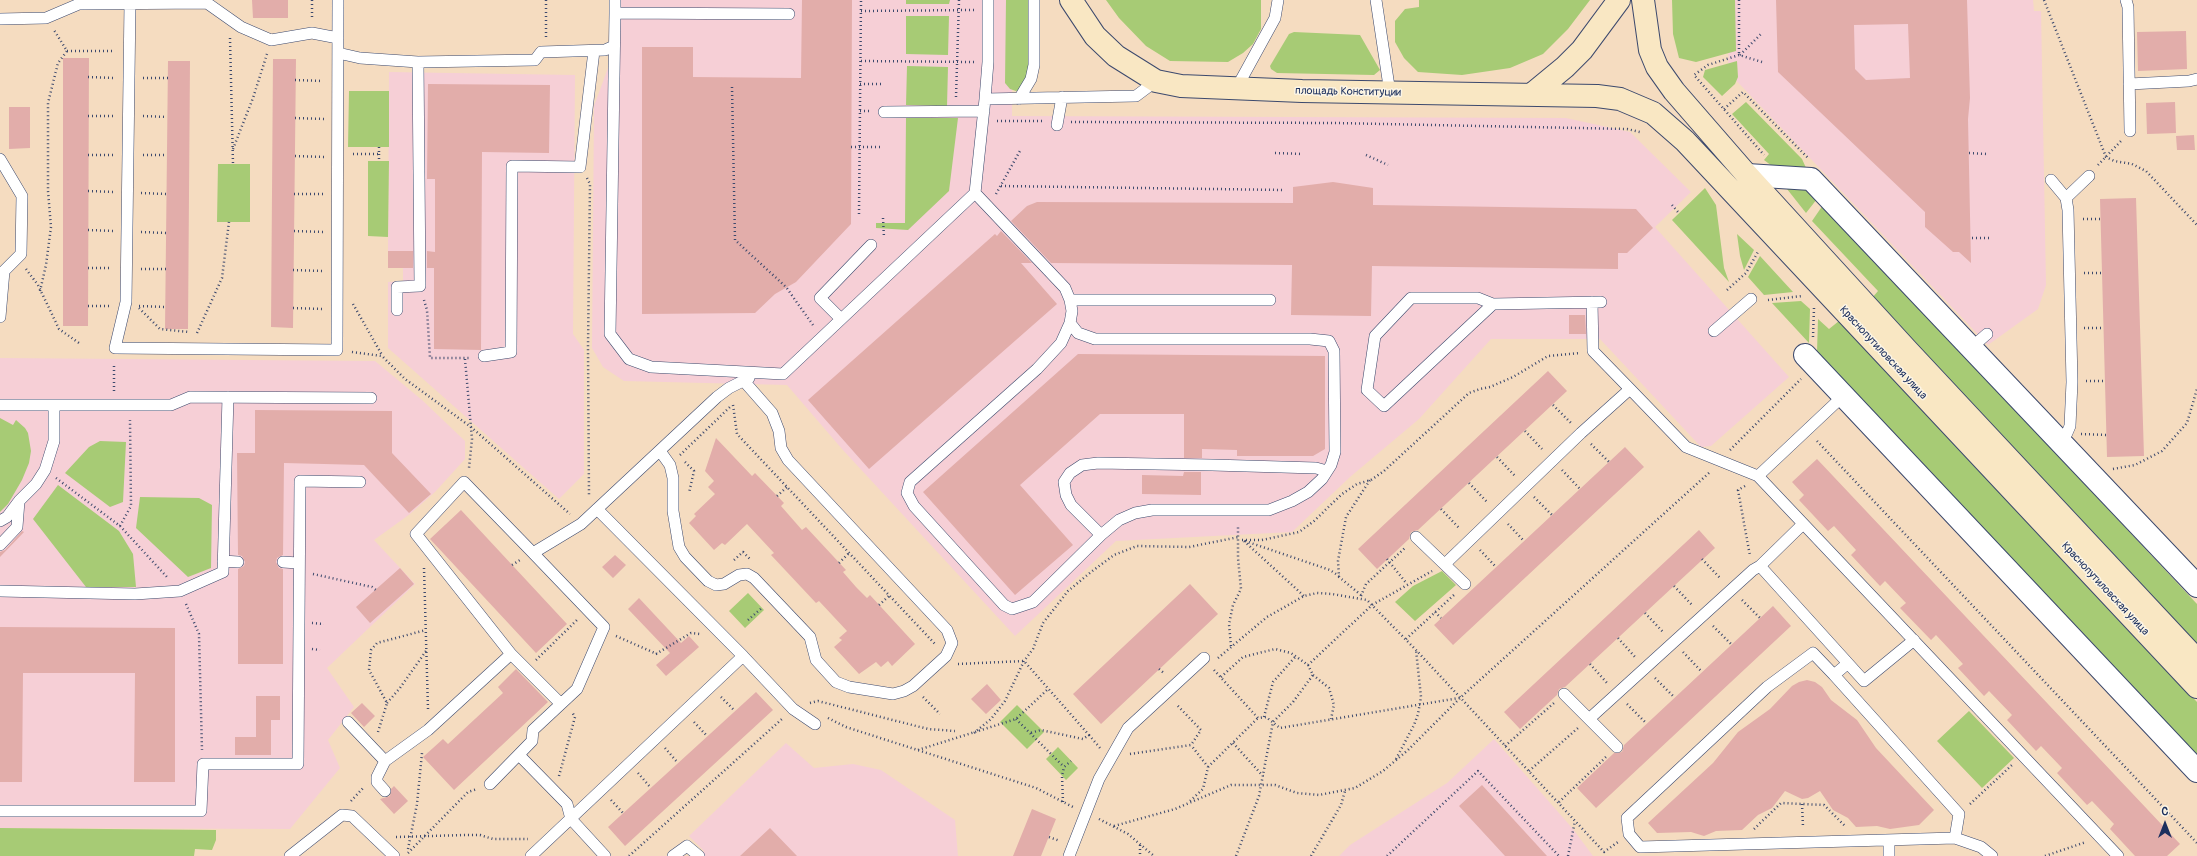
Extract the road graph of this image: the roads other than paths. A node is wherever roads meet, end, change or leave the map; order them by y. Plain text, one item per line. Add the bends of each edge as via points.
1 (338, 0) edge
2 (615, 0) edge
3 (1034, 0) edge
4 (1071, 0) edge
5 (1278, 0) edge
6 (1376, 0) edge
7 (1619, 0) edge
8 (1643, 0) edge
9 (2126, 0) edge
10 (130, 3) junction
11 (988, 5) edge
12 (615, 13) junction
13 (788, 14) dead end
14 (0, 19) edge
15 (338, 38) junction
16 (614, 46) junction
17 (594, 51) junction
18 (338, 53) junction
19 (418, 62) junction
20 (2197, 79) edge
21 (1156, 82) junction
22 (2129, 84) junction
23 (1236, 89) junction
24 (1390, 93) junction
25 (1531, 95) junction
26 (1062, 97) junction
27 (985, 99) junction
28 (1019, 99) junction
29 (984, 111) junction
30 (884, 112) dead end
31 (1057, 123) road end
32 (2130, 131) road end
33 (0, 159) edge
34 (1747, 175) junction
35 (2089, 176) road end
36 (2051, 180) dead end
37 (1730, 190) junction
38 (975, 193) junction
39 (2066, 198) junction
40 (871, 245) dead end
41 (1751, 299) dead end
42 (1070, 300) junction
43 (1270, 300) dead end
44 (1493, 304) junction
45 (397, 310) dead end
46 (0, 317) edge
47 (841, 319) junction
48 (1070, 323) junction
49 (1714, 331) dead end
50 (484, 356) road end
51 (1805, 365) road end
52 (766, 373) junction
53 (743, 380) junction
54 (1630, 389) junction
55 (1843, 396) junction
56 (228, 397) junction
57 (371, 398) dead end
58 (0, 405) edge
59 (54, 405) junction
60 (2063, 437) junction
61 (660, 450) junction
62 (1327, 471) junction
63 (1758, 476) junction
64 (360, 482) dead end
65 (19, 501) junction
66 (589, 516) junction
67 (0, 521) edge
68 (1803, 524) junction
69 (1101, 534) junction
70 (1416, 537) road end
71 (0, 545) edge
72 (533, 553) junction
73 (223, 561) junction
74 (238, 562) dead end
75 (283, 562) dead end
76 (298, 562) junction
77 (1445, 564) junction
78 (1756, 568) junction
79 (1465, 584) road end
80 (2197, 586) edge
81 (0, 591) edge
82 (1914, 640) junction
83 (511, 654) junction
84 (742, 656) junction
85 (2197, 660) edge
86 (1207, 661) road end
87 (1847, 664) junction
88 (1834, 675) junction
89 (2197, 687) edge
90 (1564, 694) road end
91 (562, 702) junction
92 (1589, 719) junction
93 (348, 722) dead end
94 (815, 724) road end
95 (1617, 747) road end
96 (519, 754) junction
97 (385, 761) junction
98 (2197, 771) edge
99 (490, 784) road end
100 (385, 791) dead end
101 (0, 811) edge
102 (571, 819) junction
103 (1956, 838) junction
104 (1889, 840) junction
105 (290, 856) edge
106 (394, 856) edge
107 (531, 856) edge
108 (605, 856) edge
109 (673, 856) edge
110 (699, 856) edge
111 (1069, 856) edge
112 (1889, 856) edge
113 (1992, 856) edge
114 (2118, 856) edge

1 - 15 lane
2 - 12 lane
3 - 28 lane via 1034,65 1031,79
4 - 21 main road, площадь Конституции via 1095,36 1116,56
5 - 23 lane via 1275,18
6 - 24 lane
7 - 25 main road via 1582,50
8 - 34 main road, Краснопутиловская улица via 1650,50 1657,68
9 - 22 lane
10 - 14 lane via 79,4 46,18
10 - 15 lane via 207,3 241,27 271,40 312,33
10 - 18 lane via 126,302 115,348 337,350
11 - 27 lane
12 - 13 lane
12 - 16 lane
15 - 18 lane
16 - 17 lane
16 - 52 lane via 610,334 628,359 651,367
17 - 19 lane via 541,52 535,60
17 - 50 lane via 580,167 512,166 511,352
18 - 19 lane via 360,58
19 - 45 lane via 420,286 397,286
20 - 22 lane via 2189,82
21 - 23 main road, площадь Конституции
21 - 26 lane via 1136,96
22 - 32 lane
23 - 24 main road, площадь Конституции
24 - 25 main road, площадь Конституции
25 - 37 main road, Краснопутиловская улица via 1597,96 1636,104 1653,113 1685,141
26 - 28 lane
26 - 31 lane
27 - 28 lane
27 - 29 lane
29 - 30 lane
29 - 38 lane
33 - 46 lane via 22,196 21,254 4,271
34 - 37 lane
34 - 60 street via 1811,179 1979,340
34 - 85 main road, Краснопутиловская улица via 1912,356
35 - 39 lane
36 - 39 lane
37 - 89 main road, Краснопутиловская улица
38 - 42 lane via 1064,288
38 - 47 lane
39 - 60 lane via 2072,381 2070,426
40 - 47 lane via 820,298
41 - 49 lane
42 - 43 lane
42 - 48 lane
44 - 44 lane via 1384,406 1367,390 1375,336 1411,298 1478,298
44 - 54 lane via 1597,302 1593,351
47 - 52 lane via 783,374
48 - 62 lane via 1078,333 1095,338 1329,341 1334,351 1335,452
48 - 69 lane via 1061,343 1037,369 920,472 910,482 907,494 914,506 1004,605 1012,609 1033,602
51 - 55 street
52 - 53 lane
53 - 61 lane via 716,397
53 - 61 lane via 772,414 779,431 781,448 788,460 947,630 952,642 946,656 913,686 893,694 849,687 836,682 816,660 810,637 754,578 747,574 739,575 724,584 716,585 708,581 679,547 673,511 674,478 670,464
54 - 63 lane via 1686,447
54 - 77 lane
55 - 63 lane
55 - 98 street
56 - 57 lane
56 - 59 lane via 190,397 171,405
56 - 73 lane
58 - 59 lane
59 - 65 lane via 54,441 45,470 36,484
60 - 80 street
61 - 66 lane
62 - 69 lane via 1308,492 1270,510 1152,510 1135,513 1119,520
62 - 69 lane via 1316,468 1212,465 1082,465 1070,473 1064,482 1066,495 1071,505
63 - 68 lane
64 - 76 lane via 300,481
65 - 67 lane via 7,517
65 - 71 lane via 17,527
66 - 72 lane
66 - 84 lane
68 - 78 lane
68 - 82 lane
70 - 77 lane
72 - 83 lane via 464,482 416,534
72 - 91 lane via 604,627 577,689
73 - 74 lane
73 - 81 lane via 223,572 180,590 135,594
75 - 76 lane
76 - 101 lane via 298,764 203,764 201,812
77 - 79 lane
78 - 87 lane
78 - 92 lane
82 - 87 lane via 1864,681
82 - 114 lane
83 - 91 lane
83 - 97 lane via 428,730
84 - 94 lane via 793,709
84 - 102 lane
86 - 111 lane via 1165,693 1128,728 1099,779
87 - 88 lane
88 - 103 lane via 1959,814
88 - 104 lane via 1813,653 1767,687 1627,818 1629,834 1640,847
90 - 92 lane
91 - 96 lane via 533,730 532,740
92 - 95 lane
93 - 97 lane
96 - 99 lane
96 - 102 lane via 567,804
97 - 100 lane via 377,777 377,782
102 - 107 lane
102 - 108 lane
103 - 104 lane
103 - 113 lane via 1981,847
104 - 112 lane
105 - 106 lane via 342,815 352,816
109 - 110 lane via 687,846

